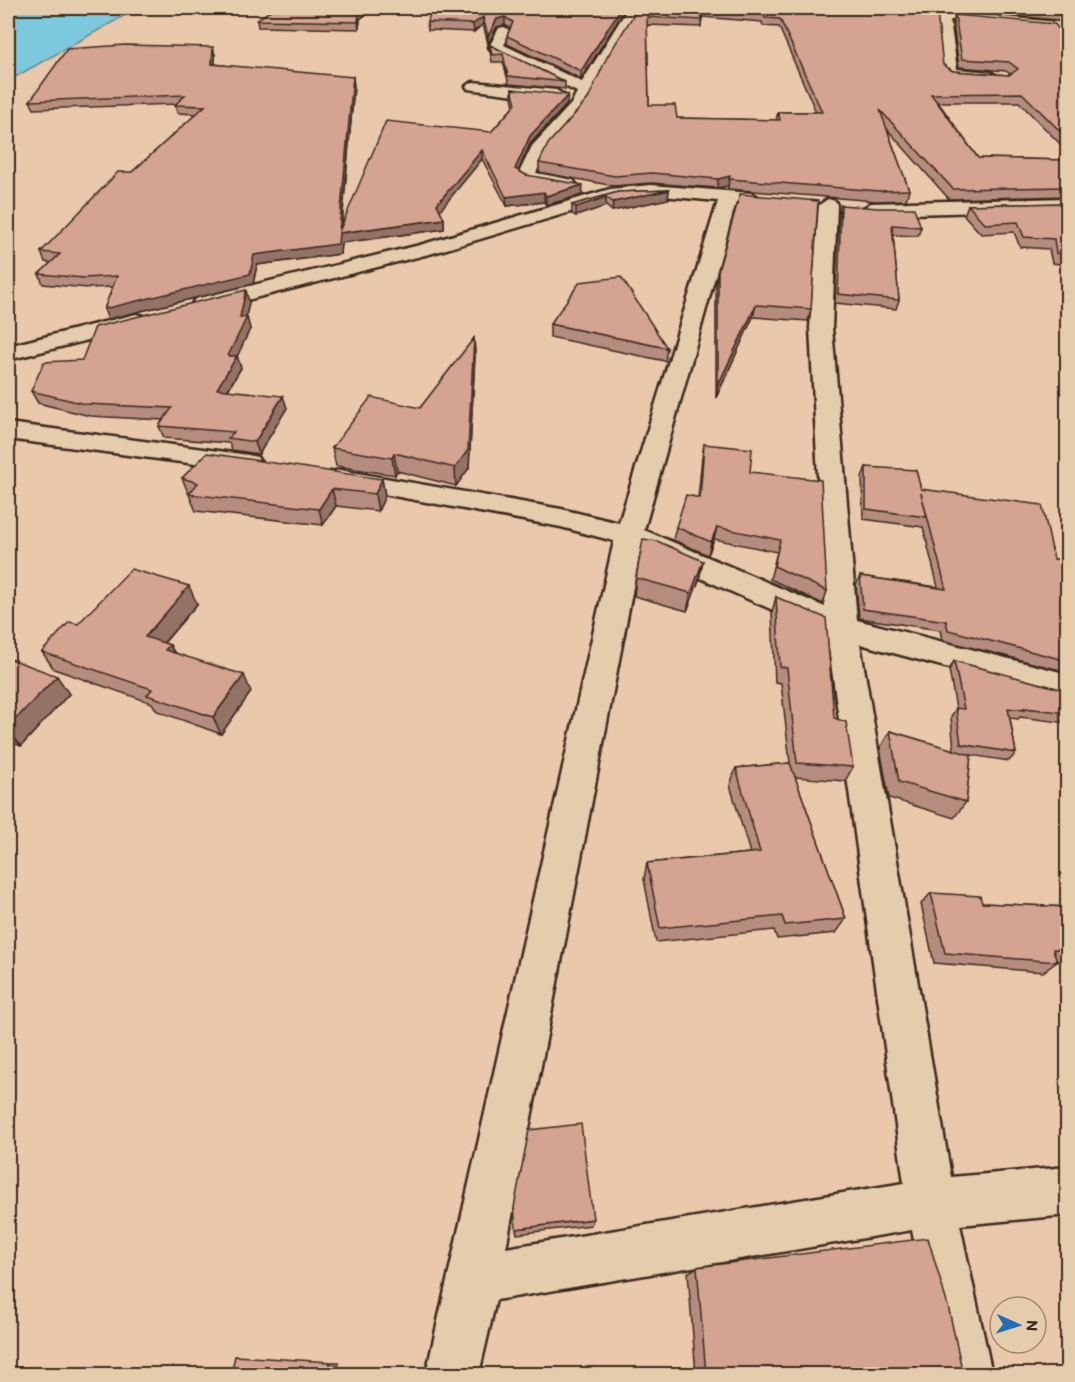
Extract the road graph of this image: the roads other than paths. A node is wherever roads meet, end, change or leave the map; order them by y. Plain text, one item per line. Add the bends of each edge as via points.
1 (634, 8) edge
2 (866, 8) edge
3 (944, 13) junction
4 (504, 31) edge
5 (1068, 43) edge
6 (1006, 77) edge
7 (472, 86) dead end
8 (584, 94) junction
9 (616, 193) junction
10 (729, 196) junction
11 (773, 200) edge
12 (1068, 204) edge
13 (184, 309) edge
14 (160, 315) edge
15 (8, 353) edge
16 (8, 431) edge
17 (276, 467) edge
18 (311, 472) edge
19 (629, 535) junction
20 (842, 628) junction
21 (1068, 687) edge
22 (1068, 1191) edge
23 (931, 1203) junction
24 (475, 1278) junction
25 (453, 1374) edge
26 (966, 1374) edge

1 - 8 street
2 - 3 street
3 - 5 street via 1057,26
3 - 6 street via 950,73
4 - 8 street via 496,47
7 - 8 street
8 - 9 street via 538,150 526,177
9 - 10 street via 651,190
9 - 13 street via 426,249
10 - 11 street
10 - 19 street
12 - 20 street via 876,209 817,204 821,328
14 - 15 street
16 - 17 street
18 - 19 street via 561,518
19 - 20 street
19 - 24 street
20 - 21 street
20 - 23 street
22 - 23 street
23 - 24 street
23 - 26 street
24 - 25 street

